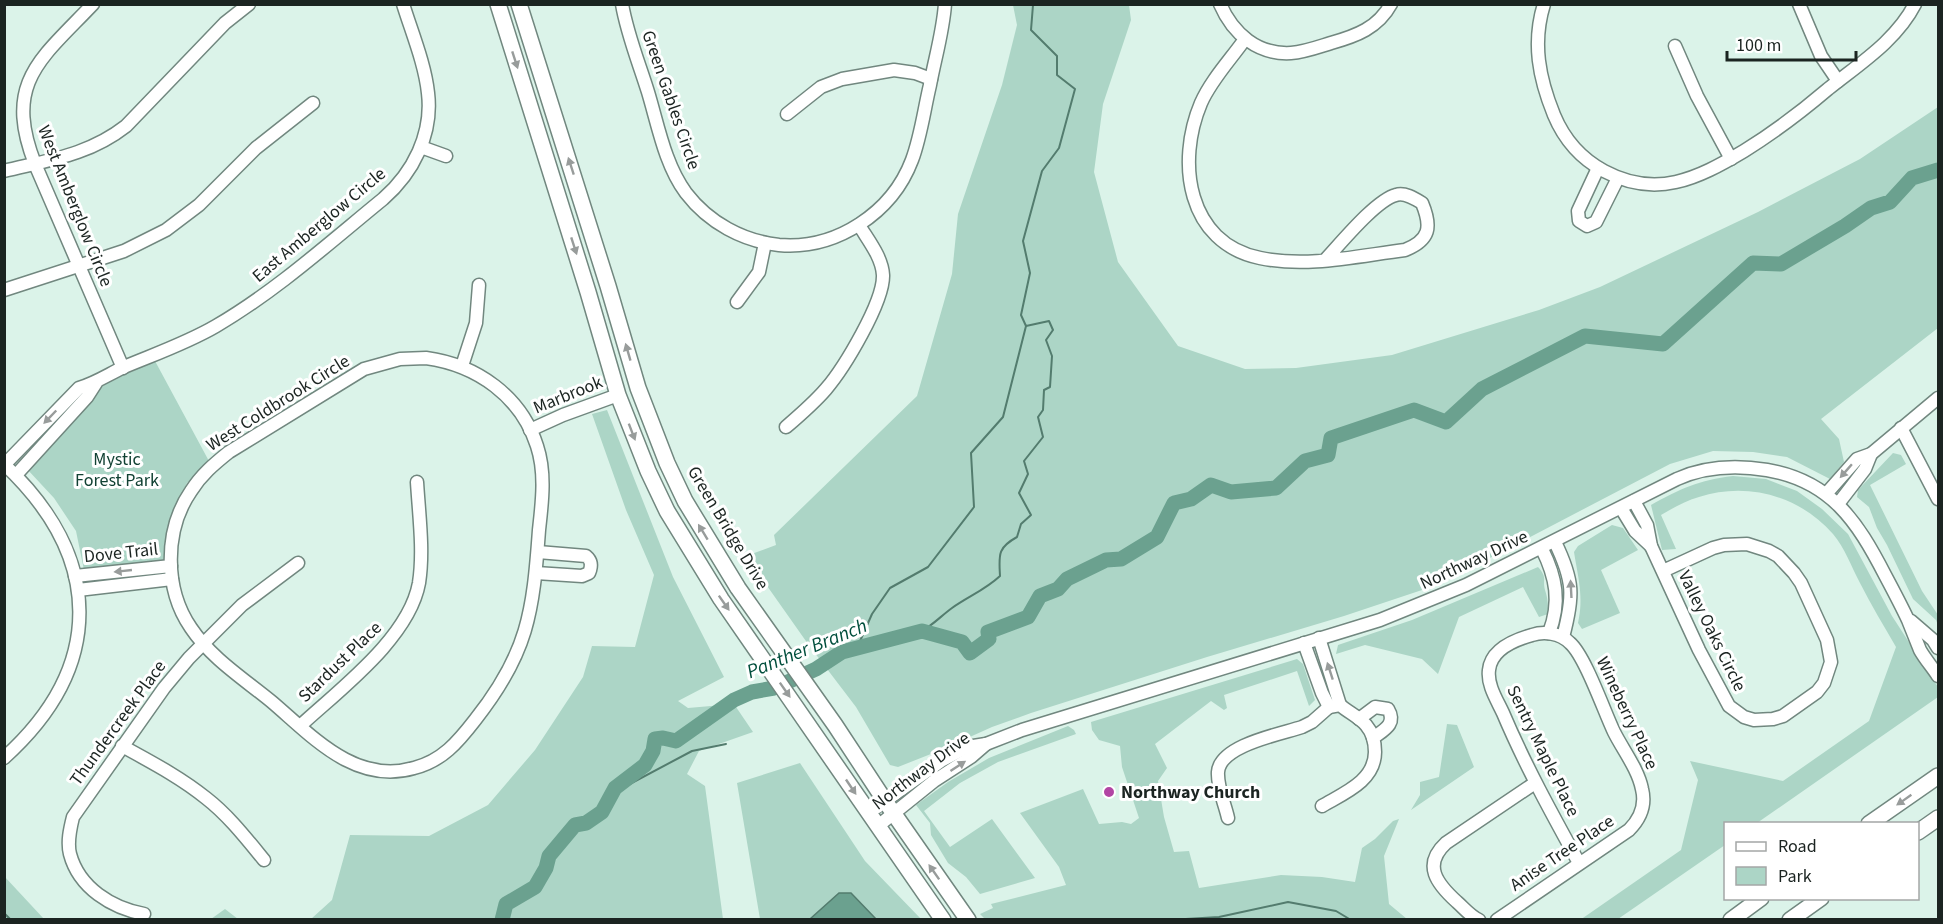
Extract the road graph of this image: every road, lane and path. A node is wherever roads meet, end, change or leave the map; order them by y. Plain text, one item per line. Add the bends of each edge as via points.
1 (93, 4) edge
2 (249, 4) edge
3 (403, 4) edge
4 (498, 4) edge
5 (519, 4) edge
6 (622, 4) edge
7 (945, 4) edge
8 (1220, 4) edge
9 (1391, 4) edge
10 (1544, 4) edge
11 (1799, 4) edge
12 (1915, 4) edge
13 (1245, 39) junction
14 (1675, 46) dead end
15 (931, 79) junction
16 (1838, 81) junction
17 (313, 103) dead end
18 (788, 114) dead end
19 (421, 147) junction
20 (446, 156) dead end
21 (1731, 159) junction
22 (35, 164) junction
23 (1598, 168) junction
24 (4, 171) edge
25 (1618, 178) junction
26 (859, 225) junction
27 (765, 243) junction
28 (1326, 259) junction
29 (78, 266) junction
30 (478, 285) dead end
31 (4, 290) edge
32 (737, 302) dead end
33 (462, 366) junction
34 (123, 368) junction
35 (96, 383) junction
36 (618, 395) junction
37 (1938, 398) edge
38 (786, 427) dead end
39 (1902, 428) junction
40 (530, 430) junction
41 (1871, 454) junction
42 (5, 464) edge
43 (16, 475) junction
44 (417, 482) dead end
45 (1826, 494) junction
46 (1938, 499) edge
47 (685, 501) junction
48 (1635, 501) junction
49 (1838, 504) junction
50 (1621, 508) junction
51 (1555, 542) junction
52 (1651, 546) junction
53 (1542, 549) junction
54 (538, 552) junction
55 (298, 563) dead end
56 (1663, 571) junction
57 (172, 572) junction
58 (536, 573) junction
59 (75, 576) junction
60 (78, 590) junction
61 (1907, 618) junction
62 (1549, 633) junction
63 (1319, 638) junction
64 (1563, 638) junction
65 (203, 643) junction
66 (1304, 643) junction
67 (1938, 648) edge
68 (1938, 676) edge
69 (1334, 706) junction
70 (1359, 719) junction
71 (300, 726) junction
72 (1373, 738) junction
73 (122, 746) junction
74 (4, 758) edge
75 (1938, 776) edge
76 (1535, 783) junction
77 (1322, 806) dead end
78 (889, 807) junction
79 (1641, 812) joint
80 (868, 813) junction
81 (1228, 818) dead end
82 (1938, 818) edge
83 (1872, 822) edge
84 (878, 826) junction
85 (1919, 831) edge
86 (264, 860) dead end
87 (1579, 863) junction
88 (1758, 900) edge
89 (1818, 900) edge
90 (144, 914) dead end
91 (943, 920) edge
92 (968, 920) edge
93 (1479, 920) edge
94 (1497, 920) edge
95 (1731, 920) edge
96 (1790, 920) edge

1 - 22 street, West Amberglow Circle via 42,58 28,84 22,118
2 - 22 street via 225,23 111,139
3 - 19 street, East Amberglow Circle via 428,92 427,124
4 -> 36 main road
47 -> 5 main road, Green Bridge Drive via 638,388
6 - 27 street, Green Gables Circle via 678,180 692,201 716,222
7 - 15 street, Green Gables Circle
8 - 13 street
9 - 13 street via 1375,24 1359,34 1301,51 1263,49
10 - 23 street via 1537,43 1541,81 1564,136
11 - 16 street via 1821,56
12 - 16 street via 1894,34
13 - 28 street via 1208,91 1198,113 1190,155 1196,207 1216,237 1241,252 1283,261
14 - 21 street
15 - 18 street via 894,70 842,79 820,87
15 - 26 street, Green Gables Circle via 914,154 904,178 886,202
16 - 21 street
17 - 29 street via 256,148 200,205 173,224 124,251
19 - 20 street
19 - 34 street, East Amberglow Circle via 407,174 392,191 266,293 191,340
21 - 25 street via 1677,183 1653,185
22 - 24 street
22 - 29 street, West Amberglow Circle
23 - 25 street
23 - 25 street via 1578,211 1579,221 1587,226 1596,222
26 - 27 street, Green Gables Circle via 819,242
26 - 38 street via 882,266 880,295 837,376
27 - 32 street via 759,272
28 - 28 street via 1382,201 1398,194 1422,202 1428,216 1427,233 1418,244 1405,250
29 - 31 street
29 - 34 street, West Amberglow Circle
30 - 33 street via 476,323
33 - 40 street, West Coldbrook Circle via 501,390
33 - 57 street, West Coldbrook Circle via 420,358 377,364 229,452 204,473 185,500 174,530
34 - 35 street, East Amberglow Circle
35 -> 42 street, East Amberglow Circle via 79,388
35 - 43 street, East Amberglow Circle
36 - 40 street, Marbrook
36 - 47 main road via 631,395 653,449
36 -> 80 main road via 667,511
37 - 39 street
39 - 41 street
39 - 46 street
40 - 54 street, West Coldbrook Circle via 542,470
41 -> 45 street via 1857,459
41 - 49 street via 1865,469
42 - 43 street
43 - 59 street via 46,510
44 - 71 street, Stardust Place via 421,566 411,610 382,649
45 - 48 street, Northway Drive via 1787,475 1735,467 1689,474
45 - 49 street, Northway Drive
78 -> 47 main road, Green Bridge Drive via 738,588
48 - 50 street, Northway Drive
48 - 52 street, Valley Oaks Circle via 1647,525
49 - 61 street, Northway Drive via 1869,543
50 - 51 street, Northway Drive
50 - 52 street, Valley Oaks Circle via 1635,531
51 - 53 street, Northway Drive
64 -> 51 street via 1571,585
52 - 56 street, Valley Oaks Circle
53 - 62 street via 1553,574 1557,598
53 - 63 street, Northway Drive via 1380,620
54 - 58 street, West Coldbrook Circle
54 - 58 street via 586,556 592,567 582,576
55 - 65 street, Thundercreek Place via 242,605
56 - 56 street, Valley Oaks Circle via 1724,699 1735,711 1754,720 1773,719 1817,692 1829,673 1831,651 1801,583 1778,556 1736,543 1713,548
57 -> 59 street, Dove Trail
57 - 60 street, Dove Trail
57 - 65 street, West Coldbrook Circle via 183,614
58 - 71 street, West Coldbrook Circle via 530,618 508,675 443,755 405,771 374,771 336,756
59 - 60 street
60 - 74 street via 75,651 63,685 44,717
61 - 67 street, Northway Drive
61 - 68 street, Northway Drive via 1921,651
62 - 64 street
62 - 76 street, Sentry Maple Place via 1532,634 1500,650 1489,670 1491,686
63 - 66 street, Northway Drive
69 -> 63 street
64 - 79 street, Wineberry Place via 1579,655 1640,782
65 - 71 street, West Coldbrook Circle
65 - 73 street, Thundercreek Place via 170,680
66 - 69 street via 1322,693
66 - 78 street, Northway Drive via 986,744 972,757
69 - 70 street
69 - 81 street via 1302,728 1238,747 1223,758 1218,772
70 - 72 street
70 - 72 street via 1375,707 1388,709 1392,718 1389,726
72 - 77 street via 1375,758 1367,775
73 - 86 street via 205,797
73 - 90 street, Thundercreek Place via 73,817 70,853 77,871 98,894 123,909
75 -> 83 main road
76 - 87 street, Sentry Maple Place
76 - 93 street via 1446,843 1434,862 1437,882
78 - 80 street, Northway Drive
78 - 84 street, Northway Drive
92 -> 78 main road, Green Bridge Drive
79 - 87 street, Anise Tree Place via 1629,830
80 - 84 main road
82 - 85 main road
84 - 91 main road
87 - 94 street, Anise Tree Place
88 - 95 main road
89 - 96 main road

